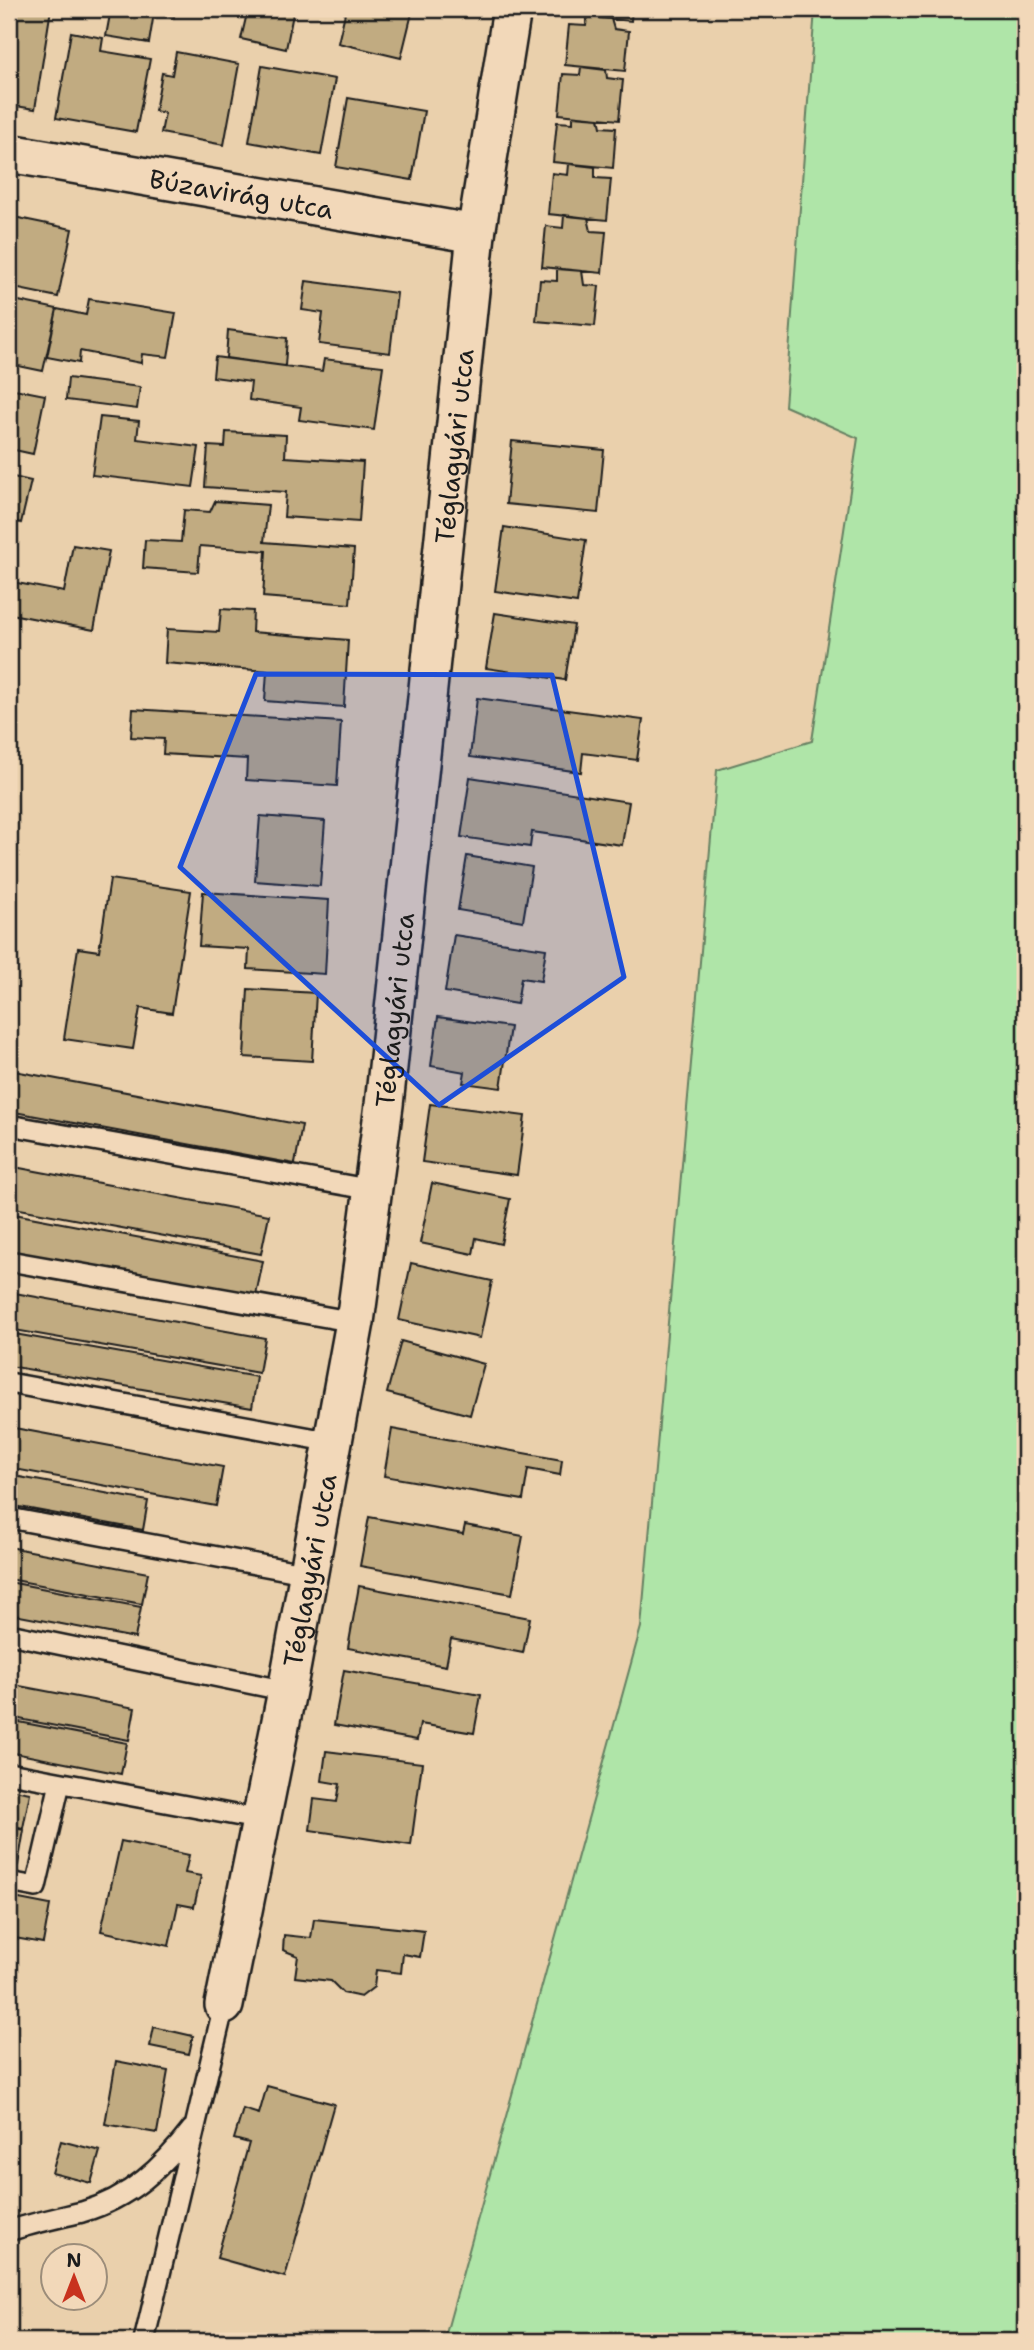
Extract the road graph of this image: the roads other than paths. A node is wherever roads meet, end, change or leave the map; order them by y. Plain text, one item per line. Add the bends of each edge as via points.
1 (512, 9) edge
2 (9, 153) edge
3 (476, 234) junction
4 (9, 1125) edge
5 (373, 1190) junction
6 (9, 1261) edge
7 (355, 1322) junction
8 (9, 1383) edge
9 (333, 1442) junction
10 (9, 1518) edge
11 (309, 1574) junction
12 (9, 1633) edge
13 (287, 1691) junction
14 (9, 1773) edge
15 (60, 1783) junction
16 (262, 1820) junction
17 (9, 1882) edge
18 (224, 2005) joint
19 (196, 2124) junction
20 (9, 2231) edge
21 (144, 2340) edge

1 - 3 street, Téglagyári utca
2 - 3 street, Búzavirág utca
3 - 5 street, Téglagyári utca
4 - 5 lane
5 - 7 street, Téglagyári utca
6 - 7 lane
7 - 9 street, Téglagyári utca
8 - 9 lane
9 - 11 street, Téglagyári utca
10 - 11 lane
11 - 13 street, Téglagyári utca
12 - 13 lane
13 - 16 street, Téglagyári utca
14 - 15 lane
15 - 16 lane
15 - 17 lane via 36,1887
16 - 18 street, Téglagyári utca
18 - 19 lane
19 - 20 lane via 169,2159 116,2199
19 - 21 lane

